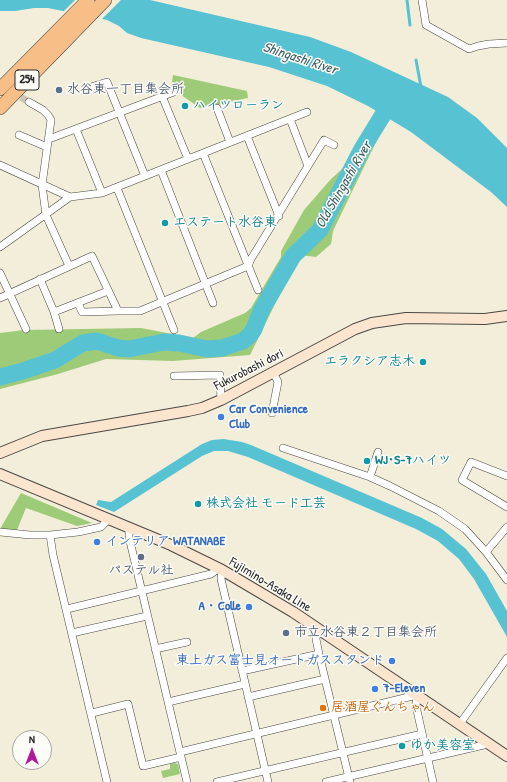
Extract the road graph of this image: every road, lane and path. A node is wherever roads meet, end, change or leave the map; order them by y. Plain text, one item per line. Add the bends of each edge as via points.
1 (88, 0) edge
2 (105, 0) edge
3 (422, 0) edge
4 (507, 43) edge
5 (91, 87) dead end
6 (0, 89) edge
7 (174, 92) dead end
8 (162, 96) junction
9 (29, 102) tunnel mouth
10 (0, 108) edge
11 (217, 108) dead end
12 (120, 112) junction
13 (307, 112) dead end
14 (290, 119) junction
15 (76, 129) junction
16 (19, 135) dead end
17 (247, 136) junction
18 (49, 139) junction
19 (230, 142) junction
20 (334, 145) dead end
21 (48, 147) junction
22 (203, 153) junction
23 (188, 159) junction
24 (0, 165) edge
25 (308, 166) junction
26 (161, 170) junction
27 (145, 176) junction
28 (42, 185) junction
29 (117, 188) junction
30 (102, 193) junction
31 (70, 197) junction
32 (46, 214) junction
33 (278, 216) junction
34 (0, 247) edge
35 (69, 266) junction
36 (248, 266) junction
37 (0, 272) edge
38 (40, 279) junction
39 (206, 284) junction
40 (108, 290) junction
41 (258, 290) dead end
42 (9, 293) junction
43 (0, 298) edge
44 (163, 301) junction
45 (78, 303) junction
46 (213, 303) dead end
47 (118, 311) junction
48 (54, 312) junction
49 (507, 316) edge
50 (60, 328) dead end
51 (26, 329) dead end
52 (174, 330) dead end
53 (274, 372) junction
54 (174, 376) dead end
55 (221, 400) junction
56 (272, 413) dead end
57 (283, 448) dead end
58 (378, 452) dead end
59 (0, 453) edge
60 (0, 474) edge
61 (507, 476) edge
62 (370, 478) junction
63 (507, 507) edge
64 (109, 519) junction
65 (129, 527) junction
66 (507, 527) edge
67 (0, 532) edge
68 (50, 535) junction
69 (486, 552) junction
70 (220, 570) junction
71 (507, 580) edge
72 (141, 591) junction
73 (67, 609) junction
74 (147, 616) junction
75 (317, 628) junction
76 (72, 633) junction
77 (187, 642) dead end
78 (155, 649) junction
79 (320, 654) junction
80 (507, 658) edge
81 (242, 671) junction
82 (325, 679) junction
83 (245, 684) junction
84 (417, 696) junction
85 (248, 697) junction
86 (168, 702) junction
87 (92, 713) junction
88 (334, 716) junction
89 (459, 724) junction
90 (422, 734) junction
91 (256, 735) junction
92 (488, 744) junction
93 (343, 753) junction
94 (180, 754) junction
95 (507, 756) edge
96 (428, 758) junction
97 (265, 771) junction
98 (349, 779) edge
99 (107, 782) edge
100 (187, 782) edge
101 (217, 782) edge
102 (268, 782) edge
103 (326, 782) edge
104 (433, 782) edge

1 - 6 highway, 254
2 - 10 highway, 254
3 - 4 street via 426,25 469,49
5 - 12 street via 107,82
7 - 8 street
8 - 12 street
8 - 23 street
9 - 18 street via 51,120
11 - 19 street
12 - 15 street
12 - 27 street
13 - 14 street
14 - 17 street
14 - 25 street
15 - 18 street
15 - 30 street
16 - 21 street
17 - 19 street
17 - 33 street
18 - 21 street
19 - 22 street
20 - 25 street via 324,140
21 - 28 street
22 - 23 street
22 - 36 street
23 - 26 street
24 - 28 street
25 - 33 street
26 - 27 street
26 - 39 street
27 - 29 street
28 - 31 street
28 - 32 street
29 - 30 street
29 - 44 street
30 - 31 street
31 - 32 street
32 - 34 street
32 - 35 street
33 - 36 street
35 - 38 street
35 - 40 street via 92,256
36 - 39 street
36 - 41 street
37 - 42 street
38 - 42 street
38 - 48 street
39 - 44 street
39 - 46 street
40 - 45 street
40 - 47 street
42 - 43 street
42 - 51 street
44 - 47 street via 140,311
44 - 52 street
45 - 47 street via 82,312
45 - 48 street
48 - 50 street
49 - 53 main road, Fukurobashi dori via 485,319 406,318 372,323
53 - 55 main road, Fukurobashi dori
53 - 56 street via 278,382
54 - 55 street via 220,375
55 - 59 main road, Fukurobashi dori via 188,411 42,436
57 - 62 street
58 - 62 street
60 - 64 main road, Fujimino-Asaka Line
61 - 63 street via 471,462 462,480
62 - 69 street via 439,511 465,529
64 - 65 main road, Fujimino-Asaka Line
64 - 68 street via 101,527
65 - 70 main road, Fujimino-Asaka Line
65 - 72 street
66 - 69 street
67 - 68 street
68 - 73 street
69 - 71 street
70 - 72 street
70 - 75 main road, Fujimino-Asaka Line
70 - 81 street
72 - 73 street
72 - 74 street
73 - 76 street
74 - 76 street
74 - 78 street
75 - 79 street via 316,639
75 - 84 main road, Fujimino-Asaka Line
76 - 87 street
77 - 78 street
78 - 86 street
79 - 81 street
79 - 82 street
80 - 89 street
81 - 83 street
82 - 85 street
82 - 88 street
83 - 85 street
83 - 86 street
84 - 88 street
84 - 89 main road, Fujimino-Asaka Line
84 - 90 street via 416,706
85 - 91 street
86 - 94 street
87 - 94 street via 128,704 143,766
87 - 99 street
88 - 91 street
88 - 93 street
89 - 92 main road, Fujimino-Asaka Line
90 - 93 street
90 - 96 street
91 - 94 street
91 - 97 street
92 - 95 main road, Fujimino-Asaka Line
92 - 96 street
93 - 97 street
93 - 98 street
94 - 100 street
96 - 98 street
96 - 104 street
97 - 101 street
97 - 102 street
98 - 103 street

